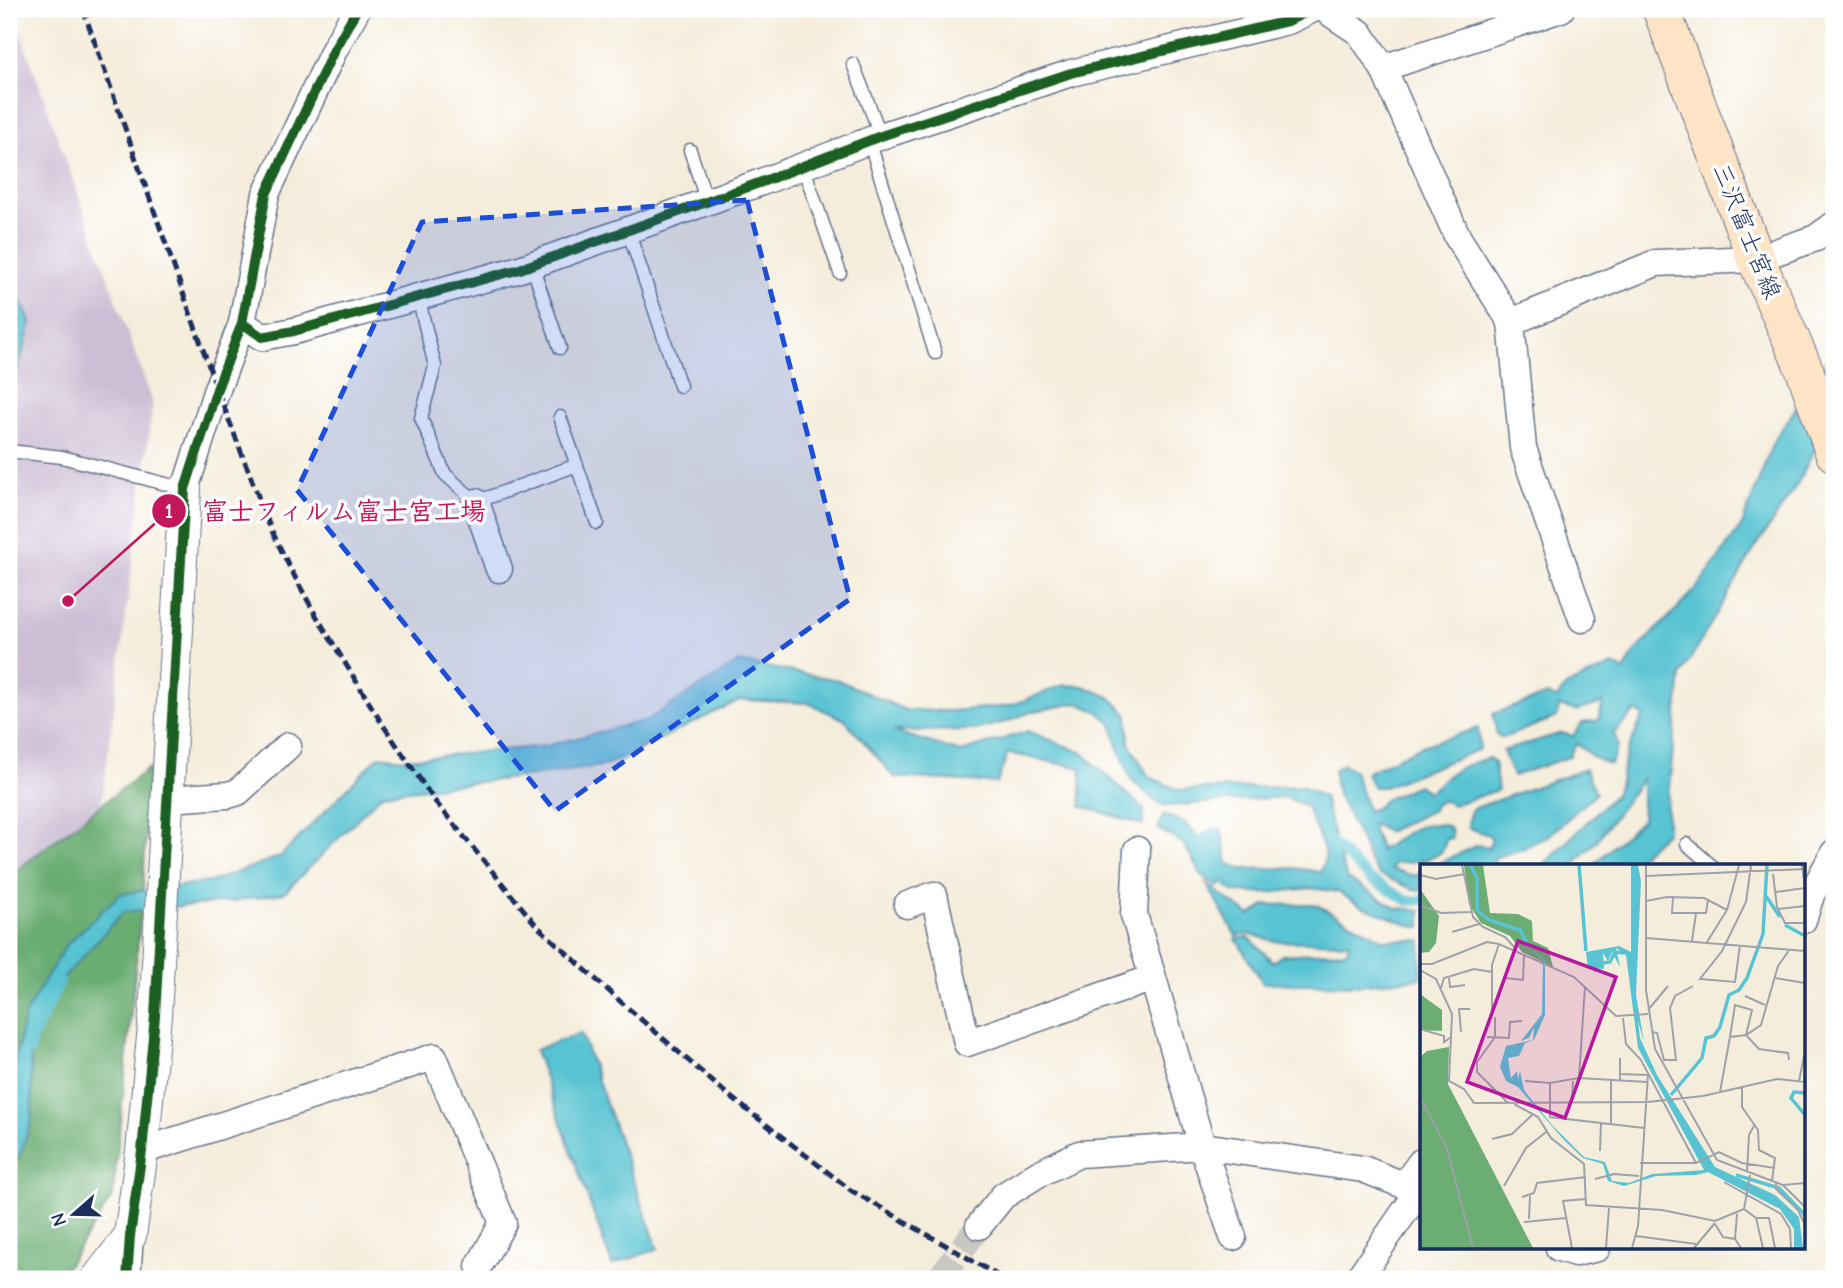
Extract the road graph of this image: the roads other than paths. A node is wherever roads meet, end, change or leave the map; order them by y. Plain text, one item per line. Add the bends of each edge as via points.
1 (357, 9) edge
2 (1313, 9) edge
3 (1324, 9) edge
4 (1561, 9) edge
5 (1661, 9) edge
6 (853, 64) dead end
7 (1383, 68) junction
8 (875, 138) junction
9 (690, 150) dead end
10 (803, 166) junction
11 (707, 202) junction
12 (1834, 225) edge
13 (628, 230) junction
14 (1756, 259) junction
15 (532, 265) junction
16 (840, 273) dead end
17 (418, 298) junction
18 (1511, 322) junction
19 (242, 323) junction
20 (560, 348) dead end
21 (935, 352) dead end
22 (680, 386) dead end
23 (560, 416) dead end
24 (1833, 450) edge
25 (9, 451) edge
26 (577, 465) junction
27 (185, 489) junction
28 (476, 502) junction
29 (597, 523) dead end
30 (499, 569) dead end
31 (1582, 618) dead end
32 (288, 746) dead end
33 (167, 799) junction
34 (1688, 844) dead end
35 (1137, 850) dead end
36 (1834, 853) edge
37 (1710, 864) edge
38 (907, 905) dead end
39 (1804, 917) edge
40 (1153, 978) junction
41 (1202, 1146) junction
42 (142, 1151) junction
43 (1420, 1166) edge
44 (1414, 1189) edge
45 (979, 1226) tunnel mouth
46 (130, 1236) junction
47 (1233, 1237) dead end
48 (1565, 1250) edge
49 (1588, 1250) edge
50 (479, 1266) dead end
51 (97, 1279) edge
52 (127, 1279) edge
53 (1358, 1279) edge

1 - 19 street via 266,194
2 - 8 street via 1288,21 1071,73
3 - 7 street via 1360,33
4 - 7 street
5 - 14 main road, 三沢富士宮線
6 - 8 lane
7 - 18 street via 1458,238
8 - 10 street
8 - 21 lane
9 - 11 lane
10 - 11 street
10 - 16 lane
11 - 13 street
12 - 14 street via 1816,238
13 - 15 street
13 - 22 lane
14 - 18 street via 1656,263
14 - 24 main road, 三沢富士宮線 via 1805,371
15 - 17 street
15 - 20 lane
17 - 19 street via 262,337
17 - 28 lane via 435,366 421,418 445,474
18 - 31 street via 1523,448
19 - 27 street
23 - 26 lane
25 - 27 lane via 62,457
26 - 28 lane
26 - 29 lane
27 - 33 street
28 - 30 street
32 - 33 street via 238,792
33 - 42 street
34 - 37 lane
35 - 40 street via 1134,915
36 - 39 street
38 - 40 street via 934,895 967,1044
40 - 41 street
41 - 44 street via 1363,1169
41 - 45 street via 1079,1154 1003,1196
41 - 47 street
42 - 46 street
42 - 50 street via 434,1057 503,1223
43 - 44 street
44 - 53 street
46 - 51 street
46 - 52 street
48 - 49 street

